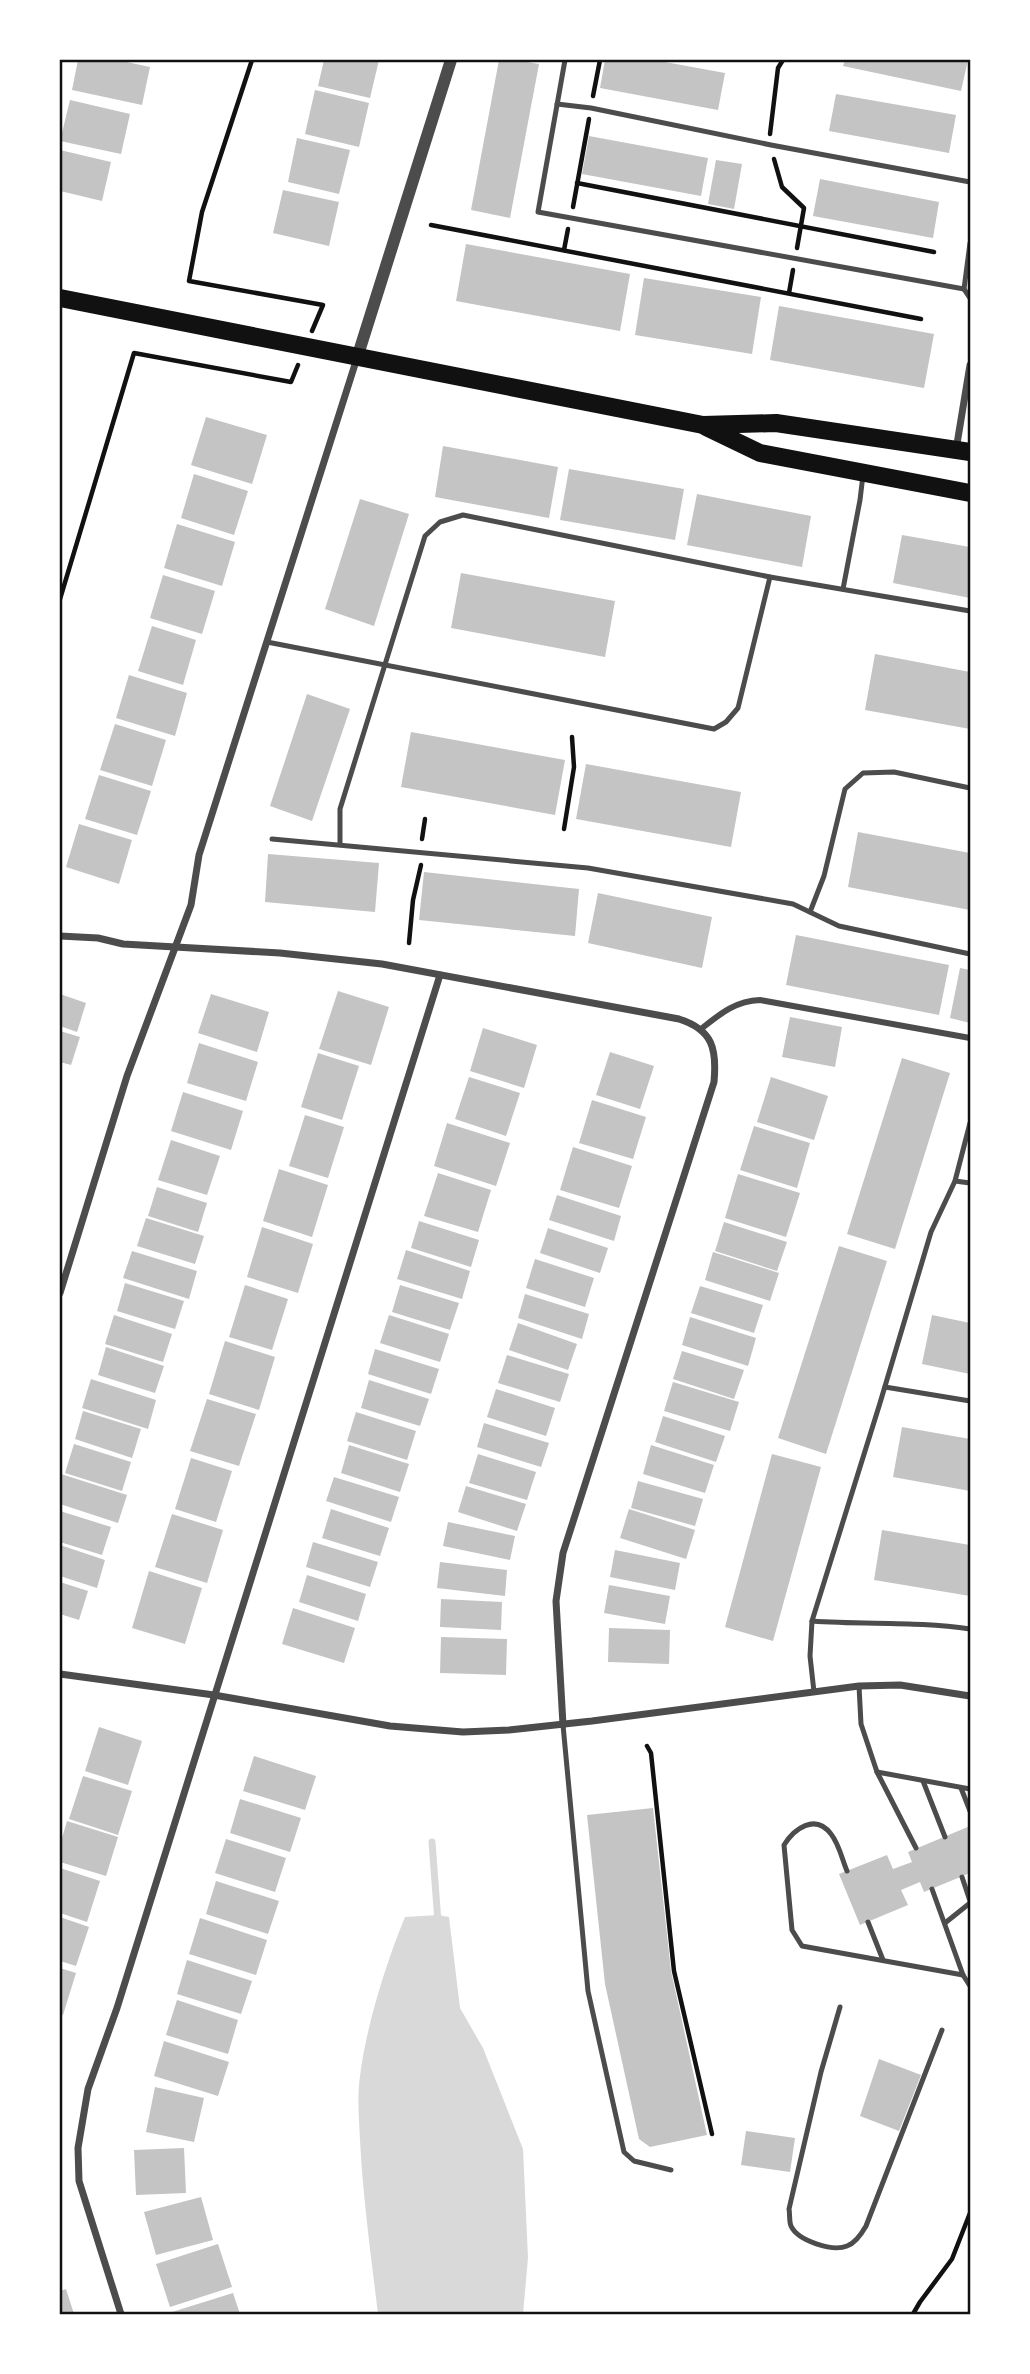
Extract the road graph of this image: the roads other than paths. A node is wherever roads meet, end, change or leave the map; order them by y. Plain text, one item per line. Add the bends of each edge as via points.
1 (451, 60) edge
2 (565, 60) edge
3 (557, 104) junction
4 (971, 182) edge
5 (971, 243) edge
6 (964, 289) junction
7 (60, 298) edge
8 (971, 298) edge
9 (357, 358) junction
10 (971, 365) edge
11 (703, 425) junction
12 (963, 451) edge
13 (863, 472) junction
14 (971, 493) edge
15 (770, 577) junction
16 (843, 589) junction
17 (971, 611) edge
18 (267, 642) junction
19 (386, 665) junction
20 (971, 788) edge
21 (272, 839) dead end
22 (340, 844) junction
23 (810, 912) junction
24 (60, 936) edge
25 (174, 948) junction
26 (971, 954) edge
27 (440, 975) junction
28 (701, 1030) junction
29 (971, 1038) edge
30 (971, 1123) edge
31 (955, 1181) junction
32 (971, 1183) edge
33 (60, 1293) edge
34 (885, 1387) junction
35 (971, 1401) edge
36 (812, 1620) junction
37 (971, 1629) edge
38 (60, 1674) edge
39 (859, 1686) junction
40 (814, 1692) junction
41 (214, 1695) junction
42 (971, 1696) edge
43 (564, 1725) junction
44 (877, 1772) junction
45 (923, 1780) junction
46 (961, 1787) junction
47 (971, 1789) edge
48 (971, 1811) edge
49 (945, 1837) dead end
50 (916, 1849) dead end
51 (847, 1871) dead end
52 (962, 1877) dead end
53 (932, 1889) dead end
54 (971, 1902) edge
55 (868, 1922) dead end
56 (945, 1923) junction
57 (884, 1960) junction
58 (963, 1975) junction
59 (971, 1986) edge
60 (840, 2007) dead end
61 (942, 2030) dead end
62 (671, 2170) dead end
63 (121, 2315) edge

1 - 9 street
2 - 3 lane
3 - 4 lane
3 - 6 lane via 538,212
5 - 6 lane
6 - 8 lane
7 - 9 main road
9 - 11 main road
9 - 18 street
10 - 12 street
11 - 12 main road via 776,423
11 - 13 main road via 760,453
13 - 14 main road
13 - 16 lane
15 - 16 lane
15 - 19 lane via 463,515 440,522 425,536
15 - 19 lane via 738,708 714,729
16 - 17 lane
18 - 19 lane
18 - 25 street via 199,855 191,905
19 - 22 lane via 340,809
20 - 23 lane via 894,772 863,773 845,789 824,876
21 - 22 lane
22 - 23 lane via 588,867 793,904
23 - 26 lane via 839,926
24 - 25 street
25 - 27 street via 293,954
25 - 33 street via 127,1076
27 - 28 street via 679,1019
27 - 41 street
28 - 29 street via 729,1007 760,1000
28 - 43 street via 713,1049 714,1082 563,1553 555,1601
30 - 31 lane
31 - 32 lane
31 - 34 lane via 931,1232
34 - 35 lane
34 - 36 lane
36 - 37 lane
36 - 40 lane
38 - 41 street
39 - 40 street
39 - 42 street via 900,1685
39 - 44 lane via 861,1724
40 - 43 street
41 - 43 street via 419,1730
41 - 63 street via 88,2089 78,2148 79,2181
43 - 62 lane via 588,1991 624,2152 634,2161
44 - 45 lane
44 - 50 lane
45 - 46 lane
45 - 49 lane
46 - 47 lane
46 - 48 lane
51 - 57 lane via 829,1831 809,1824 792,1833 784,1845 792,1930 802,1946
52 - 54 lane
53 - 56 lane
54 - 56 lane
55 - 57 lane
56 - 58 lane
57 - 58 lane
58 - 59 lane
60 - 61 lane via 789,2209 791,2226 803,2240 836,2248 860,2237 866,2225

